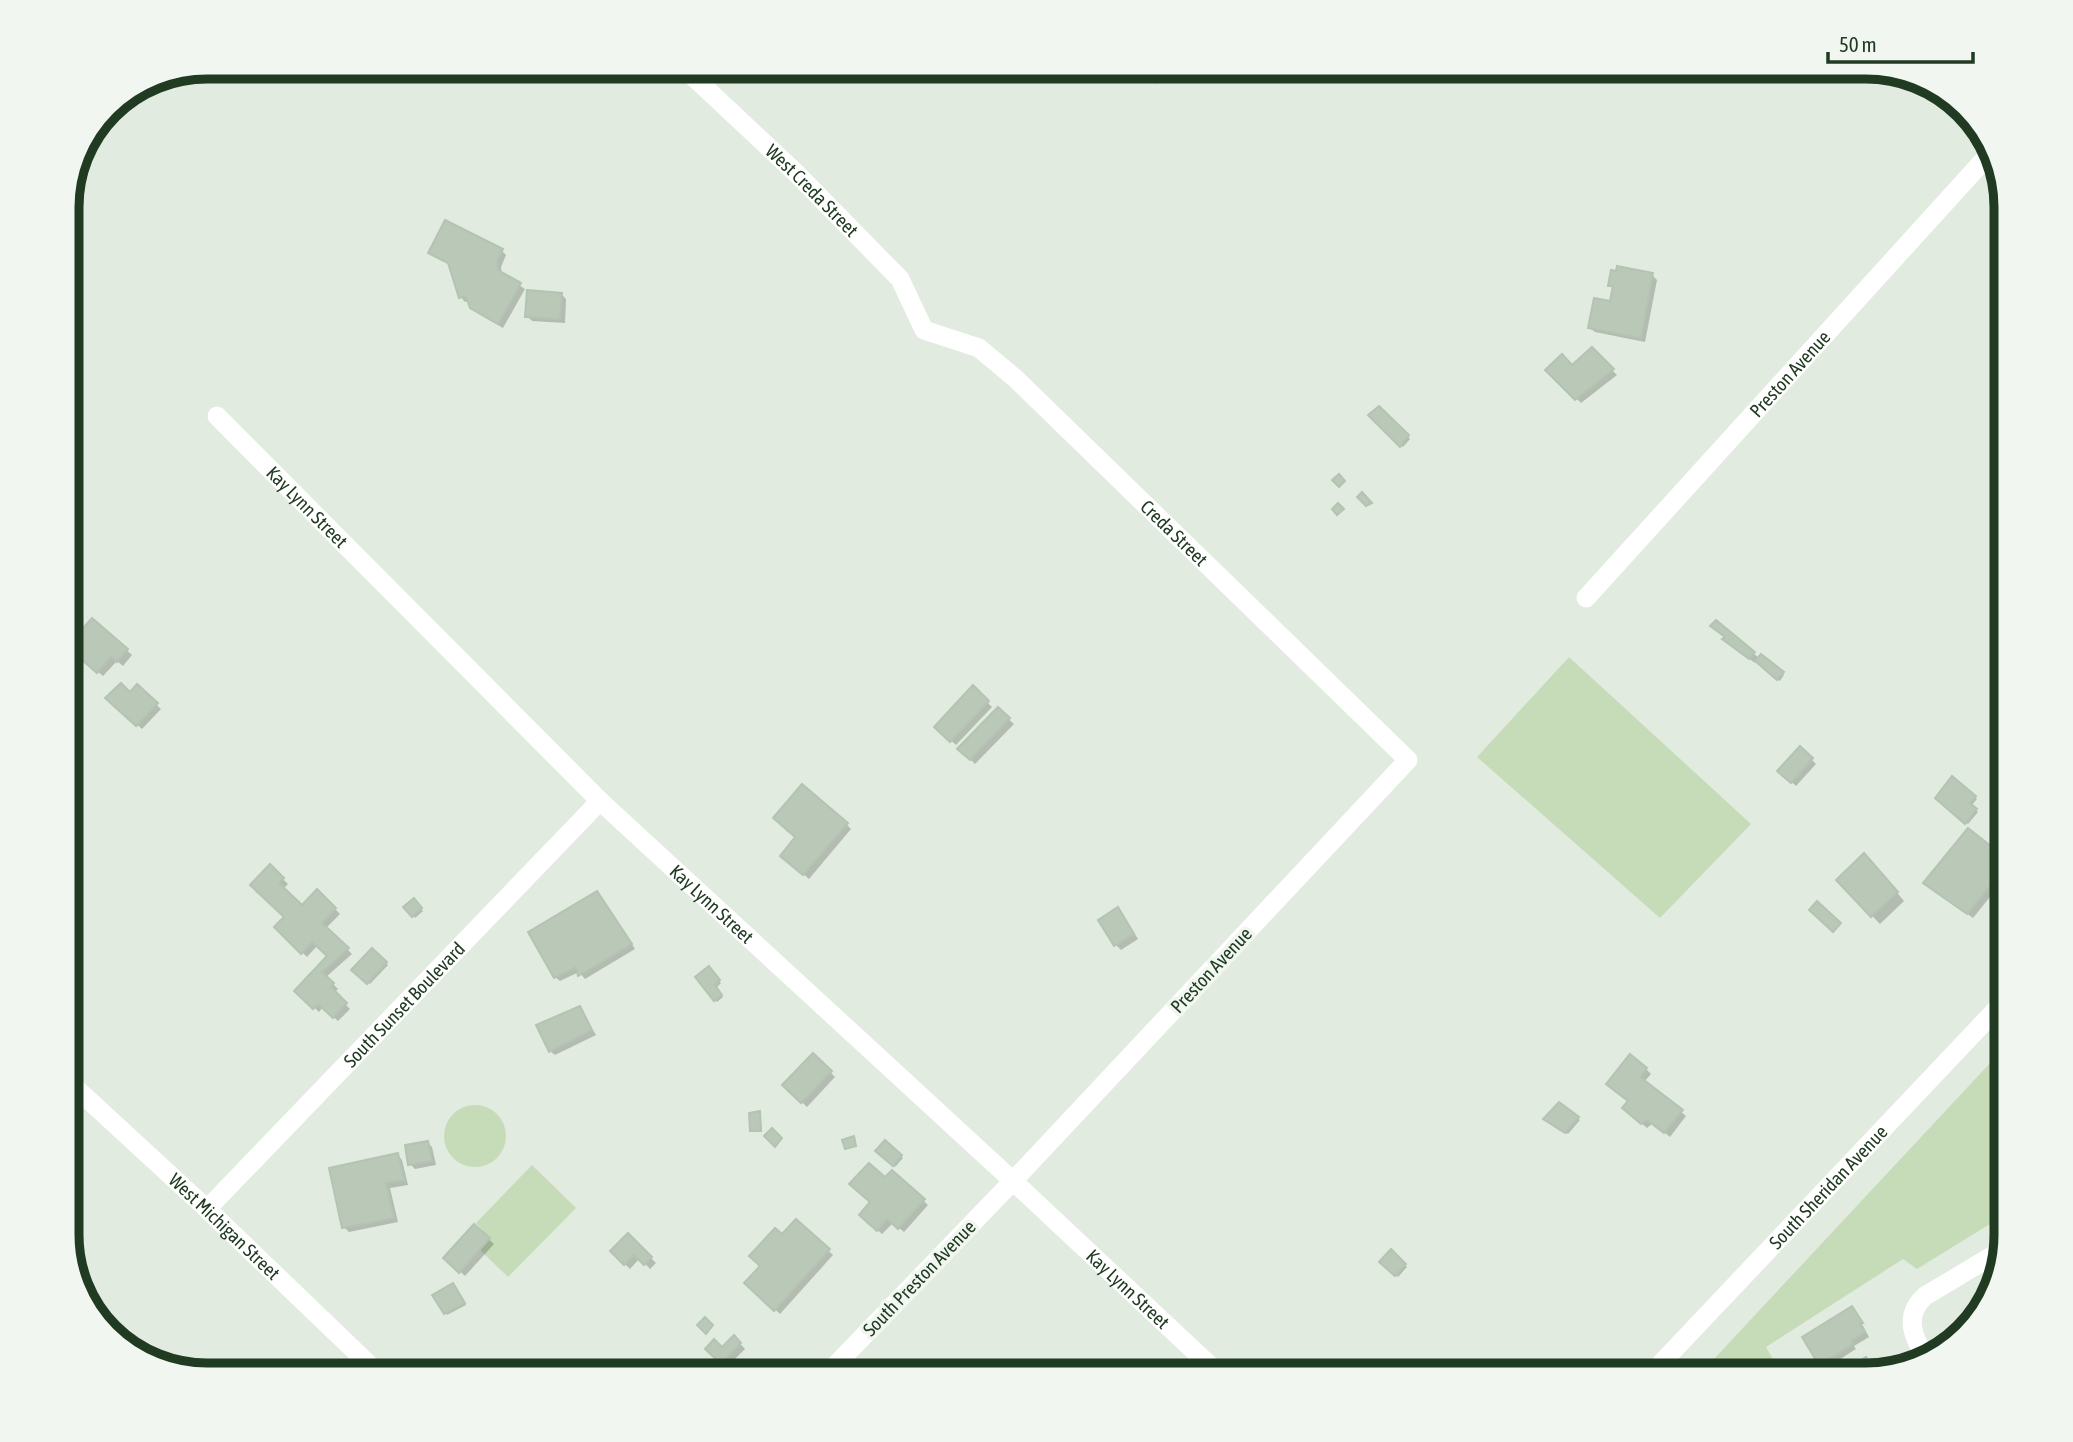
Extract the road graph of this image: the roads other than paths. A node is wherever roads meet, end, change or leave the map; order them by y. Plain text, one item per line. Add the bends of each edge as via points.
1 (696, 79) edge
2 (1985, 159) edge
3 (924, 330) joint
4 (217, 416) dead end
5 (1586, 598) dead end
6 (1408, 760) joint
7 (600, 801) junction
8 (1994, 1013) edge
9 (79, 1091) edge
10 (1013, 1181) junction
11 (207, 1209) junction
12 (1992, 1256) edge
13 (1922, 1350) edge
14 (367, 1363) edge
15 (838, 1363) edge
16 (1206, 1363) edge
17 (1662, 1363) edge

1 - 3 street, West Creda Street via 901,279
2 - 5 street, Preston Avenue
3 - 6 street, Creda Street via 979,348 1016,379
4 - 7 street, Kay Lynn Street
6 - 10 street, Preston Avenue
7 - 10 street, Kay Lynn Street
7 - 11 street, South Sunset Boulevard
8 - 17 street, South Sheridan Avenue
9 - 11 street, West Michigan Street
10 - 15 street, South Preston Avenue
10 - 16 street, Kay Lynn Street
11 - 14 street, West Michigan Street
12 - 13 street via 1906,1311

